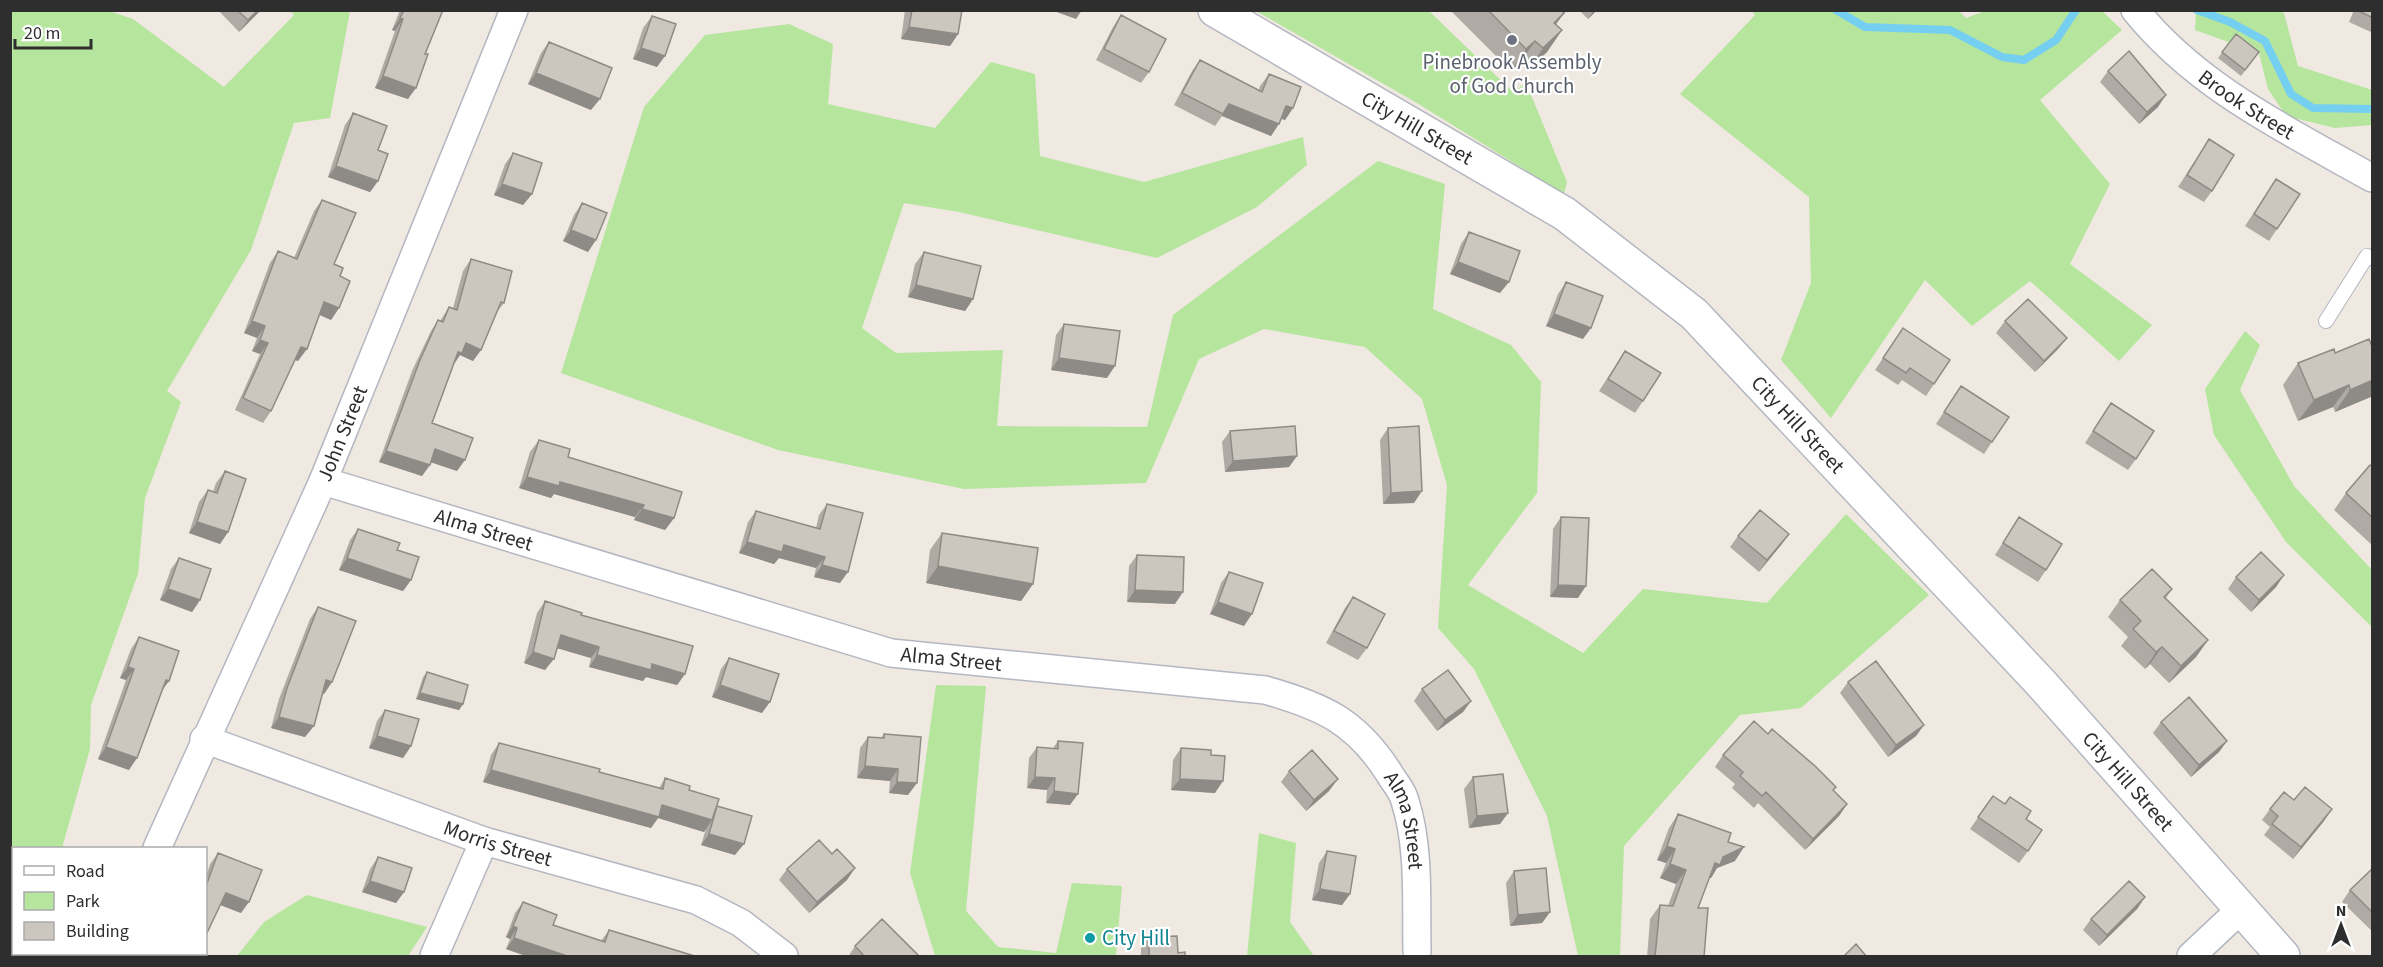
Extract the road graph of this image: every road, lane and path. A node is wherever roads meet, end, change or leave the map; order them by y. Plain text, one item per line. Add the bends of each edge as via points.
1 (514, 10) edge
2 (1215, 10) edge
3 (2135, 10) edge
4 (2373, 178) edge
5 (2373, 258) edge
6 (2326, 321) dead end
7 (323, 481) junction
8 (204, 739) junction
9 (484, 841) junction
10 (158, 847) edge
11 (2240, 910) junction
12 (1417, 951) dead end
13 (434, 957) edge
14 (784, 957) edge
15 (2191, 957) edge
16 (2283, 957) edge

1 - 7 street, John Street
2 - 11 street, City Hill Street via 1565,214 1694,314 2040,682
3 - 4 street, Brook Street via 2183,61 2225,94
5 - 6 lane via 2367,256
7 - 8 street, John Street
7 - 12 street, Alma Street via 891,653 1265,690 1323,708 1363,737 1405,799 1414,843
8 - 9 street, Morris Street
8 - 10 street, John Street
9 - 13 street
9 - 14 street, Morris Street via 696,900 741,923
11 - 15 street
11 - 16 street, City Hill Street

